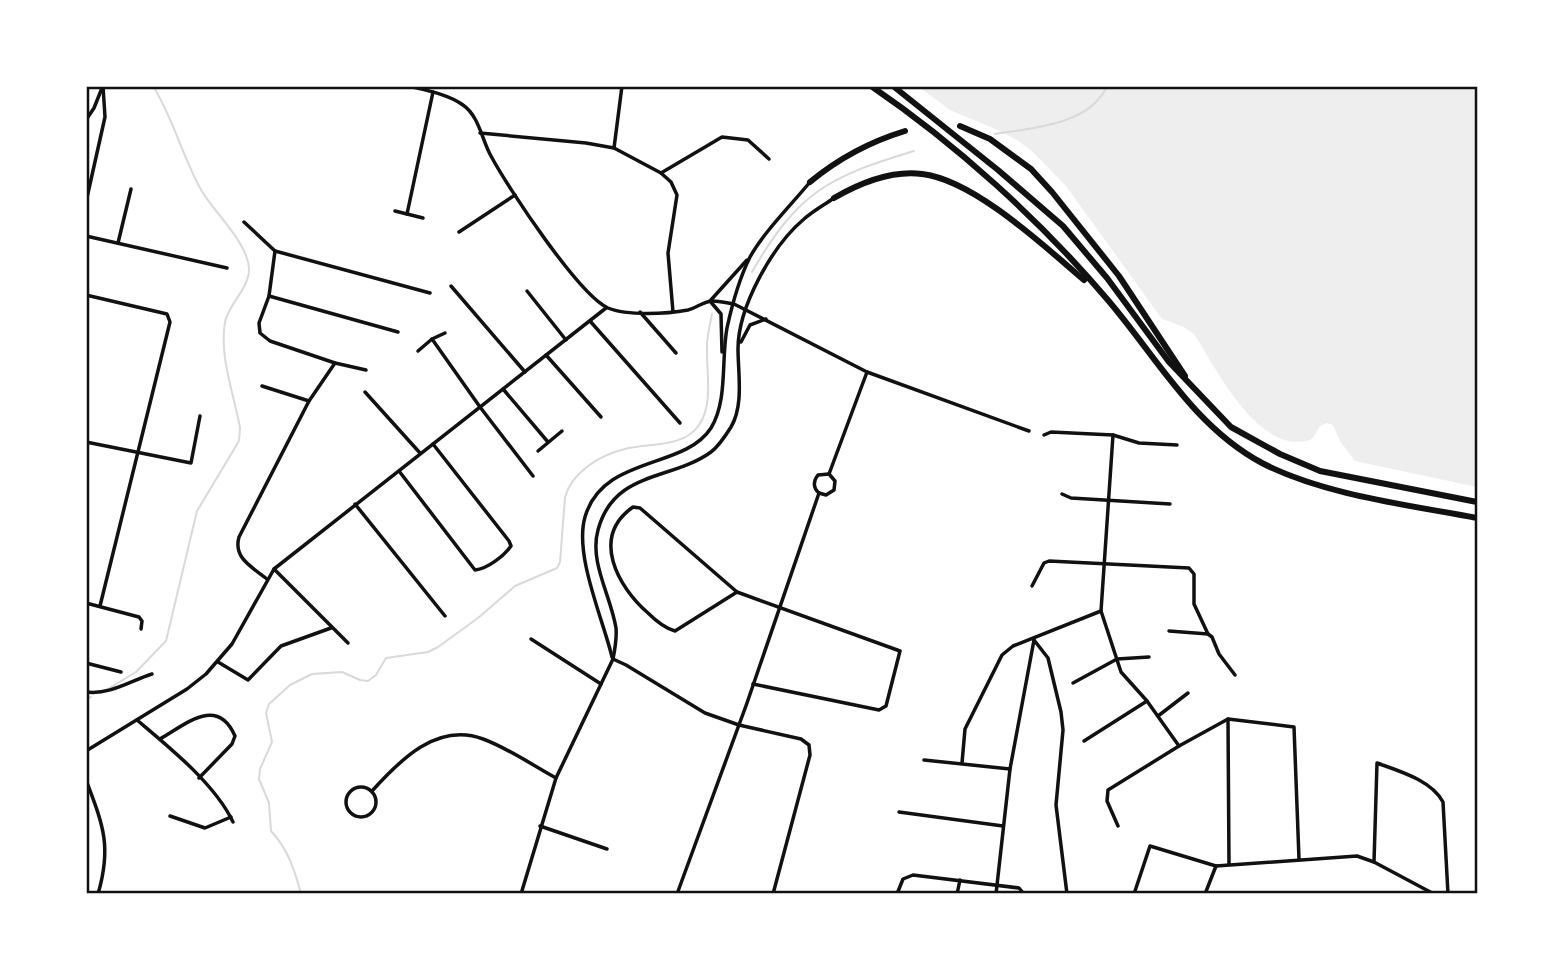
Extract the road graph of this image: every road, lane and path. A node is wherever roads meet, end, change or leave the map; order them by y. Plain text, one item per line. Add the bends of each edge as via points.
1 (103, 86) edge
2 (408, 86) edge
3 (622, 86) edge
4 (871, 86) edge
5 (893, 86) edge
6 (433, 92) junction
7 (86, 120) edge
8 (960, 126) dead end
9 (905, 131) dead end
10 (480, 133) junction
11 (614, 148) junction
12 (769, 159) dead end
13 (661, 173) junction
14 (810, 182) joint
15 (131, 189) dead end
16 (516, 195) junction
17 (834, 198) joint
18 (86, 202) edge
19 (395, 211) dead end
20 (407, 214) junction
21 (423, 218) dead end
22 (244, 222) dead end
23 (459, 232) dead end
24 (86, 236) edge
25 (118, 243) junction
26 (275, 251) junction
27 (751, 255) junction
28 (227, 268) dead end
29 (451, 286) dead end
30 (527, 290) dead end
31 (430, 293) dead end
32 (86, 295) edge
33 (268, 296) junction
34 (1107, 299) junction
35 (710, 301) junction
36 (734, 304) junction
37 (606, 308) junction
38 (745, 310) junction
39 (640, 312) junction
40 (673, 312) junction
41 (766, 319) junction
42 (590, 321) junction
43 (398, 332) dead end
44 (445, 333) dead end
45 (432, 339) junction
46 (566, 340) junction
47 (738, 347) junction
48 (418, 351) dead end
49 (676, 353) dead end
50 (546, 355) junction
51 (722, 358) junction
52 (335, 363) junction
53 (366, 370) dead end
54 (525, 372) junction
55 (867, 372) junction
56 (262, 386) dead end
57 (503, 389) junction
58 (1193, 390) junction
59 (365, 392) dead end
60 (309, 401) junction
61 (480, 407) junction
62 (200, 416) dead end
63 (601, 417) dead end
64 (680, 423) dead end
65 (562, 431) dead end
66 (1029, 431) dead end
67 (1044, 435) dead end
68 (1113, 435) junction
69 (86, 442) edge
70 (548, 442) junction
71 (432, 444) junction
72 (1177, 445) dead end
73 (538, 451) dead end
74 (420, 453) junction
75 (138, 454) junction
76 (399, 471) junction
77 (828, 474) junction
78 (533, 476) dead end
79 (819, 493) junction
80 (1062, 494) dead end
81 (1109, 500) junction
82 (1477, 502) edge
83 (1170, 504) dead end
84 (355, 505) junction
85 (1477, 518) edge
86 (1105, 564) junction
87 (274, 569) junction
88 (267, 579) junction
89 (1032, 586) dead end
90 (737, 592) junction
91 (86, 603) edge
92 (100, 606) junction
93 (780, 608) junction
94 (1101, 611) junction
95 (445, 616) dead end
96 (331, 628) junction
97 (141, 629) dead end
98 (1169, 631) dead end
99 (1208, 634) junction
100 (531, 639) dead end
101 (1034, 640) junction
102 (348, 643) dead end
103 (1149, 657) dead end
104 (613, 659) junction
105 (1117, 659) junction
106 (218, 662) junction
107 (86, 663) edge
108 (121, 672) dead end
109 (152, 674) dead end
110 (1235, 675) dead end
111 (1073, 683) dead end
112 (601, 684) junction
113 (753, 684) junction
114 (86, 692) edge
115 (1188, 693) dead end
116 (1147, 701) junction
117 (1158, 716) junction
118 (1228, 719) junction
119 (137, 720) junction
120 (739, 725) junction
121 (160, 739) junction
122 (1084, 741) dead end
123 (1179, 746) junction
124 (86, 751) edge
125 (923, 760) dead end
126 (961, 763) junction
127 (1010, 769) junction
128 (199, 778) junction
129 (556, 778) junction
130 (86, 780) edge
131 (372, 791) junction
132 (900, 811) dead end
133 (170, 816) dead end
134 (230, 817) junction
135 (233, 822) dead end
136 (1003, 826) junction
137 (1118, 826) dead end
138 (540, 827) junction
139 (607, 849) dead end
140 (1299, 859) junction
141 (1374, 862) junction
142 (1229, 864) junction
143 (1216, 866) junction
144 (960, 880) junction
145 (998, 884) junction
146 (97, 894) edge
147 (521, 894) edge
148 (677, 894) edge
149 (773, 894) edge
150 (897, 894) edge
151 (957, 894) edge
152 (996, 894) edge
153 (1024, 894) edge
154 (1067, 894) edge
155 (1134, 894) edge
156 (1205, 894) edge
157 (1434, 894) edge
158 (1448, 894) edge

1 - 7 street
1 - 18 street via 105,117
2 - 6 street
3 - 11 street
4 - 34 highway via 935,130
5 - 58 highway via 1063,226
6 - 10 street via 465,106
6 - 20 street
8 - 58 highway via 990,139 1031,169 1052,192 1119,276
9 - 14 highway via 858,149
10 - 11 street
10 - 16 street
11 - 13 street
12 - 13 street via 748,140 722,137
13 - 40 street via 677,195 668,253
14 - 27 street
15 - 25 street
16 - 23 street
16 - 37 street via 580,286
17 - 34 highway via 870,180 893,175 937,176 1001,213
17 - 38 street via 802,220 762,273
19 - 20 street
20 - 21 street
22 - 26 street
24 - 25 street
25 - 28 street
26 - 31 street
26 - 33 street
27 - 35 street
27 - 36 street
29 - 54 street
30 - 46 street
32 - 75 street via 167,314 170,322
33 - 43 street
33 - 52 street via 260,323 264,338
34 - 85 highway via 1179,393 1239,449 1316,485
35 - 36 street
35 - 40 street
35 - 51 street via 721,314
36 - 38 street
36 - 51 street
37 - 39 street
37 - 42 street
38 - 41 street
38 - 47 street
39 - 40 street
39 - 49 street
41 - 47 street via 750,325
41 - 55 street
42 - 46 street
42 - 64 street
44 - 45 street
45 - 48 street
45 - 61 street
46 - 50 street
47 - 104 street via 741,386 733,425 722,439 695,461 639,481 606,509 596,547 616,626
50 - 54 street
50 - 63 street
51 - 104 street via 720,400 712,426 702,439 612,480 590,504 583,537 588,574
52 - 53 street
52 - 60 street
54 - 57 street
55 - 66 street
55 - 77 street
56 - 60 street
57 - 61 street
57 - 70 street
58 - 82 highway via 1231,427 1320,471
59 - 74 street
60 - 88 street via 237,544 242,559
61 - 71 street
61 - 78 street
62 - 75 street via 191,463
65 - 70 street
67 - 68 street
68 - 72 street via 1139,443
68 - 81 street
69 - 75 street
70 - 73 street
71 - 74 street
71 - 76 street via 511,546 508,551 475,570
74 - 76 street
75 - 92 street
76 - 84 street
77 - 79 street via 816,478
77 - 79 street via 835,481 834,490
79 - 93 street
80 - 81 street
81 - 83 street
81 - 86 street
84 - 87 street
84 - 95 street
86 - 89 street via 1046,561
86 - 94 street
86 - 99 street via 1191,569 1194,604
87 - 88 street
87 - 96 street
88 - 106 street
90 - 90 street via 640,508 633,507 621,519 611,539 615,569 627,593 659,623 675,631
90 - 93 street
91 - 92 street
92 - 97 street via 141,618
93 - 113 street
93 - 113 street via 899,649 886,706 879,710
94 - 101 street
94 - 105 street
96 - 102 street
96 - 106 street via 281,646 248,680
98 - 99 street
99 - 110 street
100 - 112 street
101 - 126 street via 1002,655 965,729
101 - 127 street
101 - 154 street via 1048,657 1061,712 1056,805
103 - 105 street
104 - 112 street
104 - 120 street via 705,713
105 - 111 street
105 - 116 street via 1121,672
106 - 119 street via 187,689
107 - 108 street
109 - 114 street via 104,692
112 - 129 street
113 - 120 street
115 - 117 street
116 - 117 street
116 - 122 street
117 - 123 street
118 - 123 street
118 - 140 street via 1294,727
118 - 142 street
119 - 121 street
119 - 124 street
120 - 148 street
120 - 149 street via 801,739 809,745
121 - 128 street
121 - 128 street via 204,714 216,716 231,728 232,744
123 - 137 street via 1108,790 1107,801
125 - 126 street
126 - 127 street
127 - 136 street
128 - 134 street
129 - 131 street via 486,740 444,737 411,753
129 - 138 street
130 - 146 street via 105,835
131 - 131 street via 352,790 346,799 350,811 357,816 372,811 376,802
132 - 136 street
133 - 134 street via 205,828
134 - 135 street
136 - 145 street
138 - 139 street
138 - 147 street
140 - 141 street via 1357,856
140 - 142 street
141 - 157 street
141 - 158 street via 1377,763 1437,791 1443,802
142 - 143 street
143 - 155 street via 1150,846
143 - 156 street
144 - 145 street
144 - 150 street via 906,876
144 - 151 street
145 - 152 street
145 - 153 street via 1019,888

